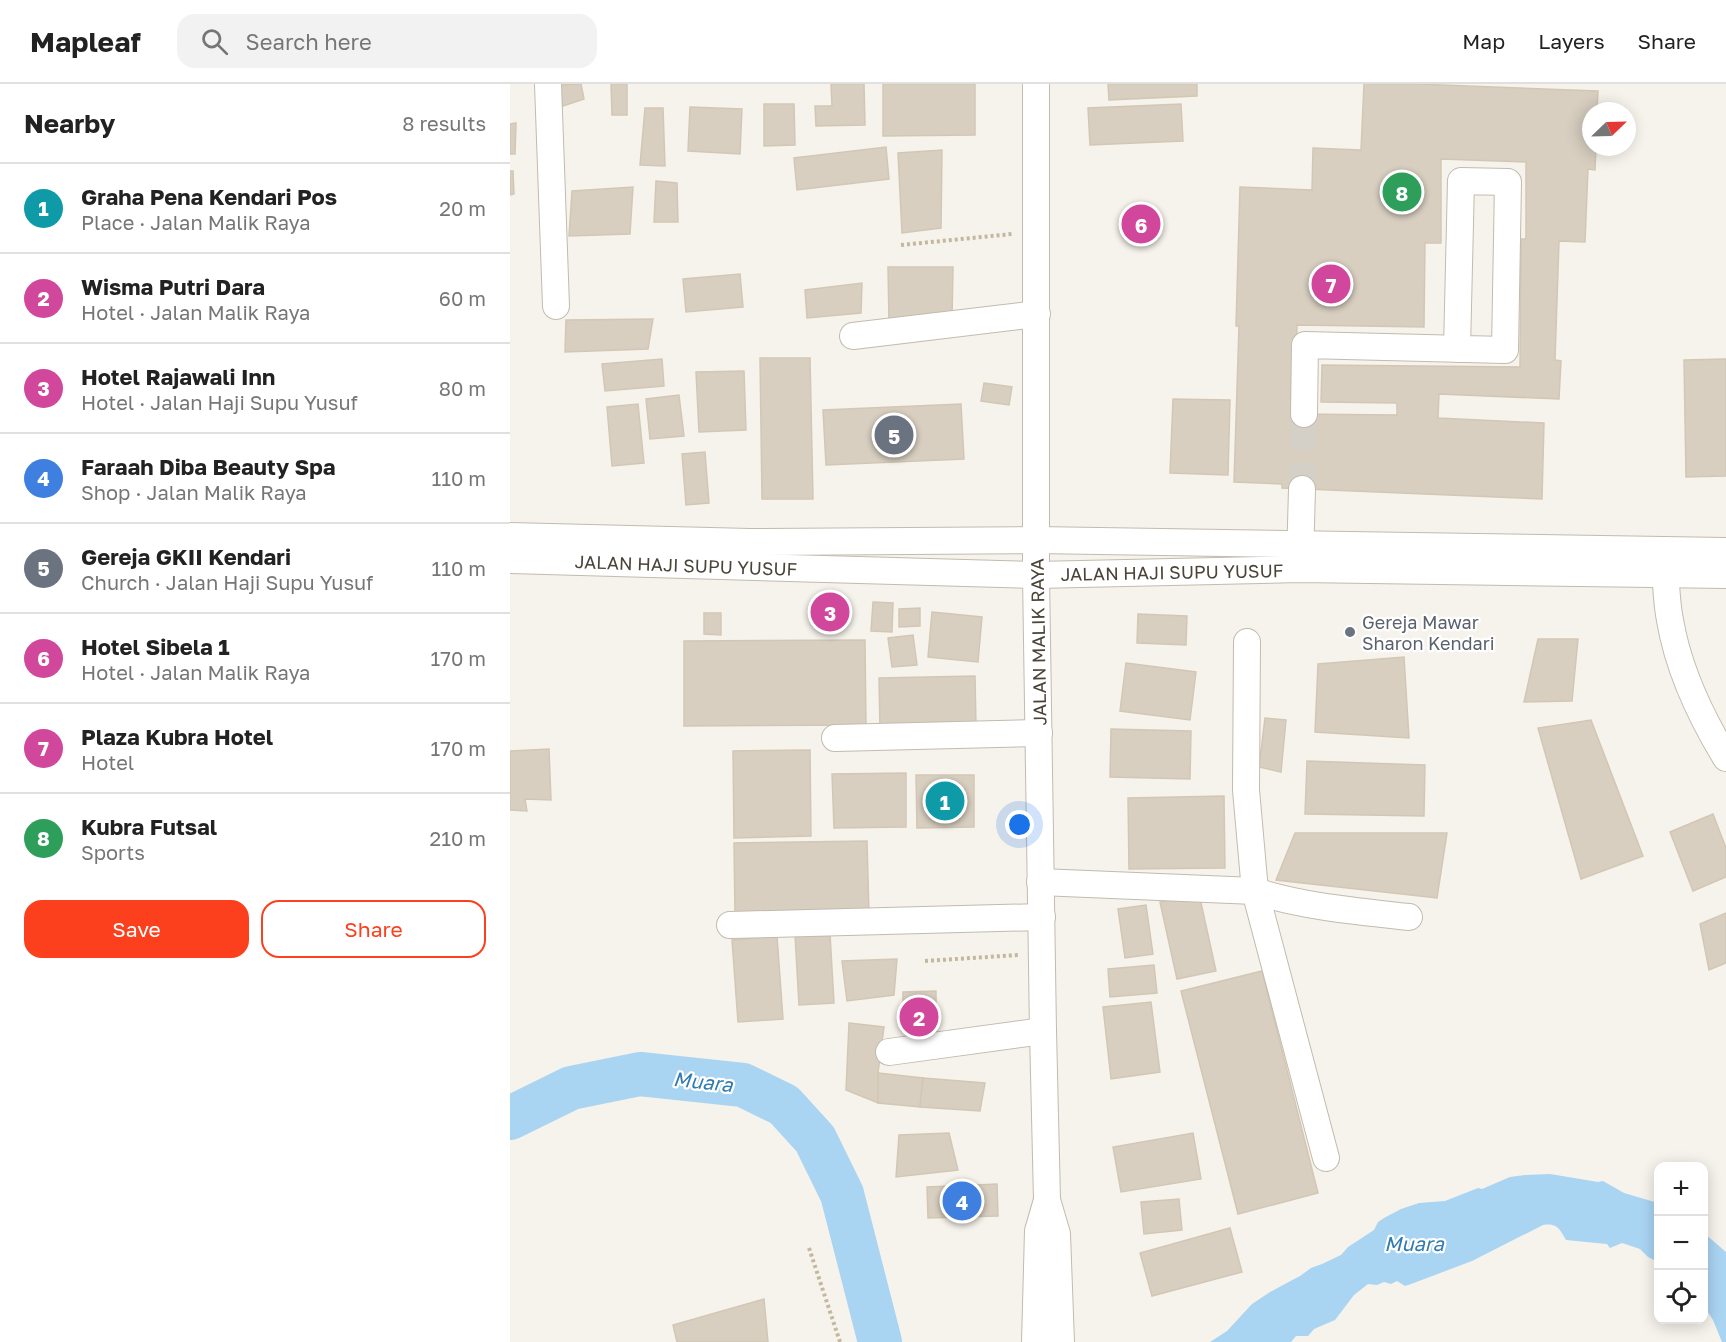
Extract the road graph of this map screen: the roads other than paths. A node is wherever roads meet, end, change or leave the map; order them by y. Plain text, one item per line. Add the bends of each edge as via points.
1 (549, 84) edge
2 (1036, 84) edge
3 (556, 306) dead end
4 (1036, 314) junction
5 (852, 336) dead end
6 (1457, 349) junction
7 (1304, 414) tunnel mouth
8 (1302, 489) tunnel mouth
9 (510, 536) edge
10 (1036, 540) junction
11 (1301, 544) junction
12 (1664, 550) junction
13 (1726, 550) edge
14 (510, 560) edge
15 (1300, 569) junction
16 (1036, 575) junction
17 (1666, 575) junction
18 (1726, 575) edge
19 (1247, 642) dead end
20 (1039, 733) junction
21 (835, 738) dead end
22 (1726, 758) edge
23 (1040, 882) junction
24 (1255, 891) junction
25 (1409, 917) dead end
26 (1042, 918) junction
27 (730, 925) dead end
28 (1043, 1031) junction
29 (889, 1052) dead end
30 (1326, 1158) dead end
31 (1047, 1200) junction
32 (1035, 1342) edge
33 (1061, 1342) edge

1 - 3 street
2 - 4 street, JALAN MALIK RAYA
4 - 5 street
4 - 10 street, JALAN MALIK RAYA
6 - 6 street via 1505,350 1508,182 1461,181
6 - 7 street via 1305,345
8 - 11 street
9 - 10 street, JALAN HAJI SUPU YUSUF via 750,542
10 - 11 street, JALAN HAJI SUPU YUSUF
10 - 16 street, JALAN MALIK RAYA
11 - 12 street, JALAN HAJI SUPU YUSUF
11 - 15 street
12 - 13 street, JALAN HAJI SUPU YUSUF
12 - 17 street
14 - 16 street, JALAN HAJI SUPU YUSUF
15 - 16 street, JALAN HAJI SUPU YUSUF
15 - 17 street, JALAN HAJI SUPU YUSUF
16 - 20 street, JALAN MALIK RAYA
17 - 18 street, JALAN HAJI SUPU YUSUF
17 - 22 street via 1670,621 1685,672
19 - 24 street via 1245,790
20 - 21 street
20 - 23 street, JALAN MALIK RAYA
23 - 24 street
23 - 26 street, JALAN MALIK RAYA
24 - 25 street via 1331,909
24 - 30 street
26 - 27 street
26 - 28 street, JALAN MALIK RAYA
28 - 29 street
28 - 31 street, JALAN MALIK RAYA
31 - 32 street via 1038,1231
31 - 33 street via 1057,1234

